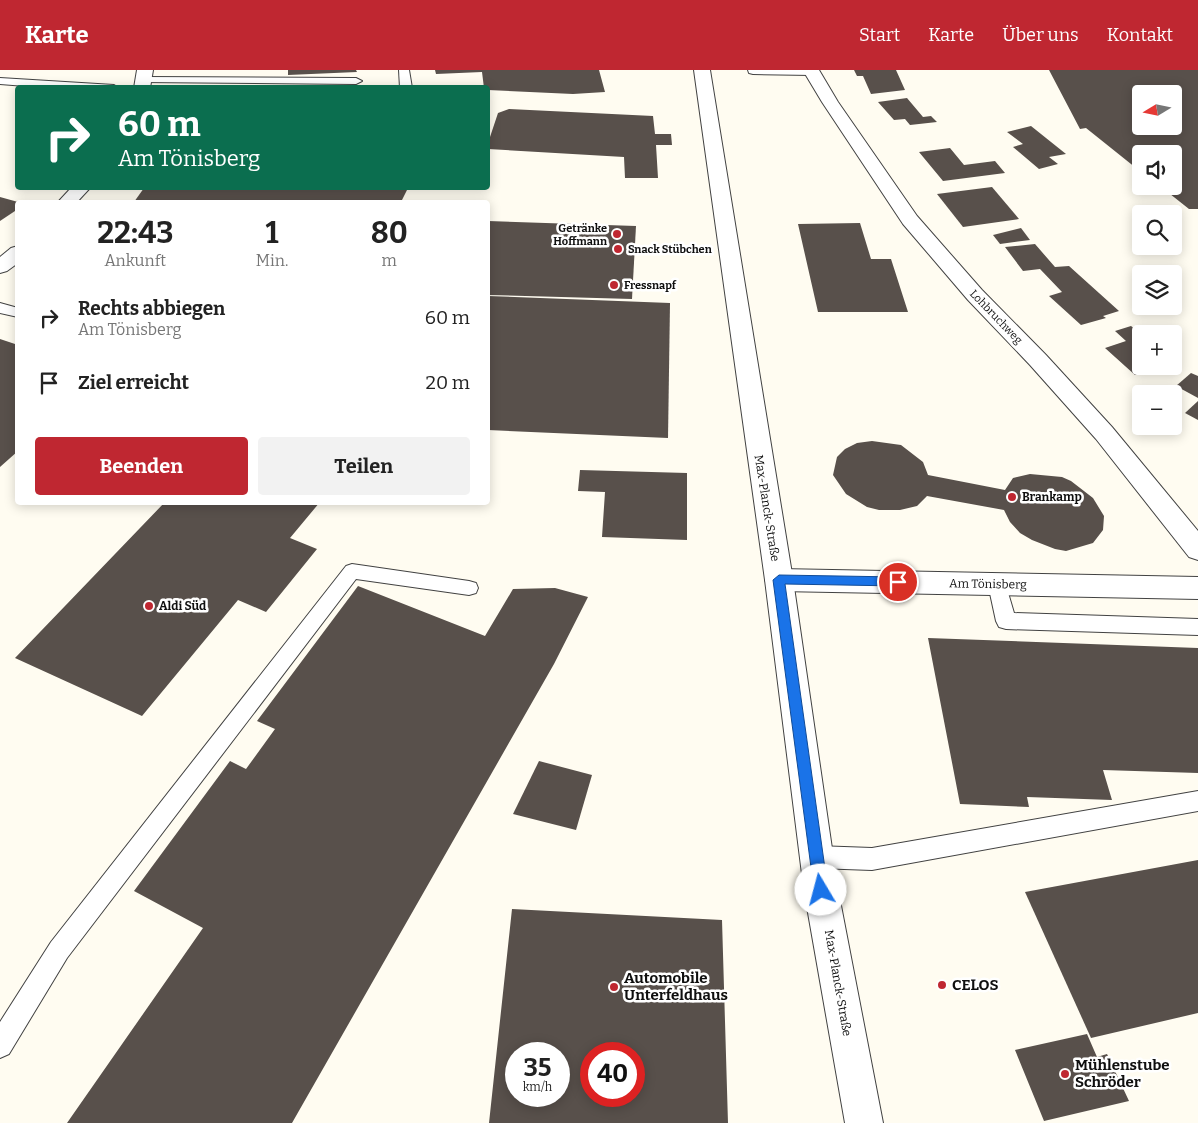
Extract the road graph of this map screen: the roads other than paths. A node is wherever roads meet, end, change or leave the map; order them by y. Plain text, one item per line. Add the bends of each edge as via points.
1 (404, 70) edge
2 (702, 70) edge
3 (753, 71) edge
4 (812, 71) edge
5 (144, 79) edge
6 (0, 81) edge
7 (356, 81) dead end
8 (98, 85) edge
9 (406, 85) edge
10 (79, 190) edge
11 (69, 200) edge
12 (15, 254) edge
13 (0, 267) edge
14 (0, 308) edge
15 (15, 312) edge
16 (1198, 550) edge
17 (779, 580) junction
18 (997, 584) junction
19 (469, 588) dead end
20 (1198, 588) edge
21 (1198, 627) edge
22 (1198, 801) edge
23 (816, 857) junction
24 (0, 1046) edge
25 (864, 1123) edge

1 - 9 lane
2 - 17 street, Max-Planck-Straße
3 - 4 lane
4 - 16 street, Lohbruchweg via 910,220 974,296 1104,433
5 - 7 lane
6 - 8 lane via 76,81
10 - 11 street
12 - 13 street
14 - 15 lane
17 - 18 street, Am Tönisberg
17 - 23 street, Max-Planck-Straße
18 - 20 street, Am Tönisberg
18 - 21 lane via 1006,620
19 - 24 lane via 352,571 59,950
22 - 23 lane via 872,859
23 - 25 street, Max-Planck-Straße

